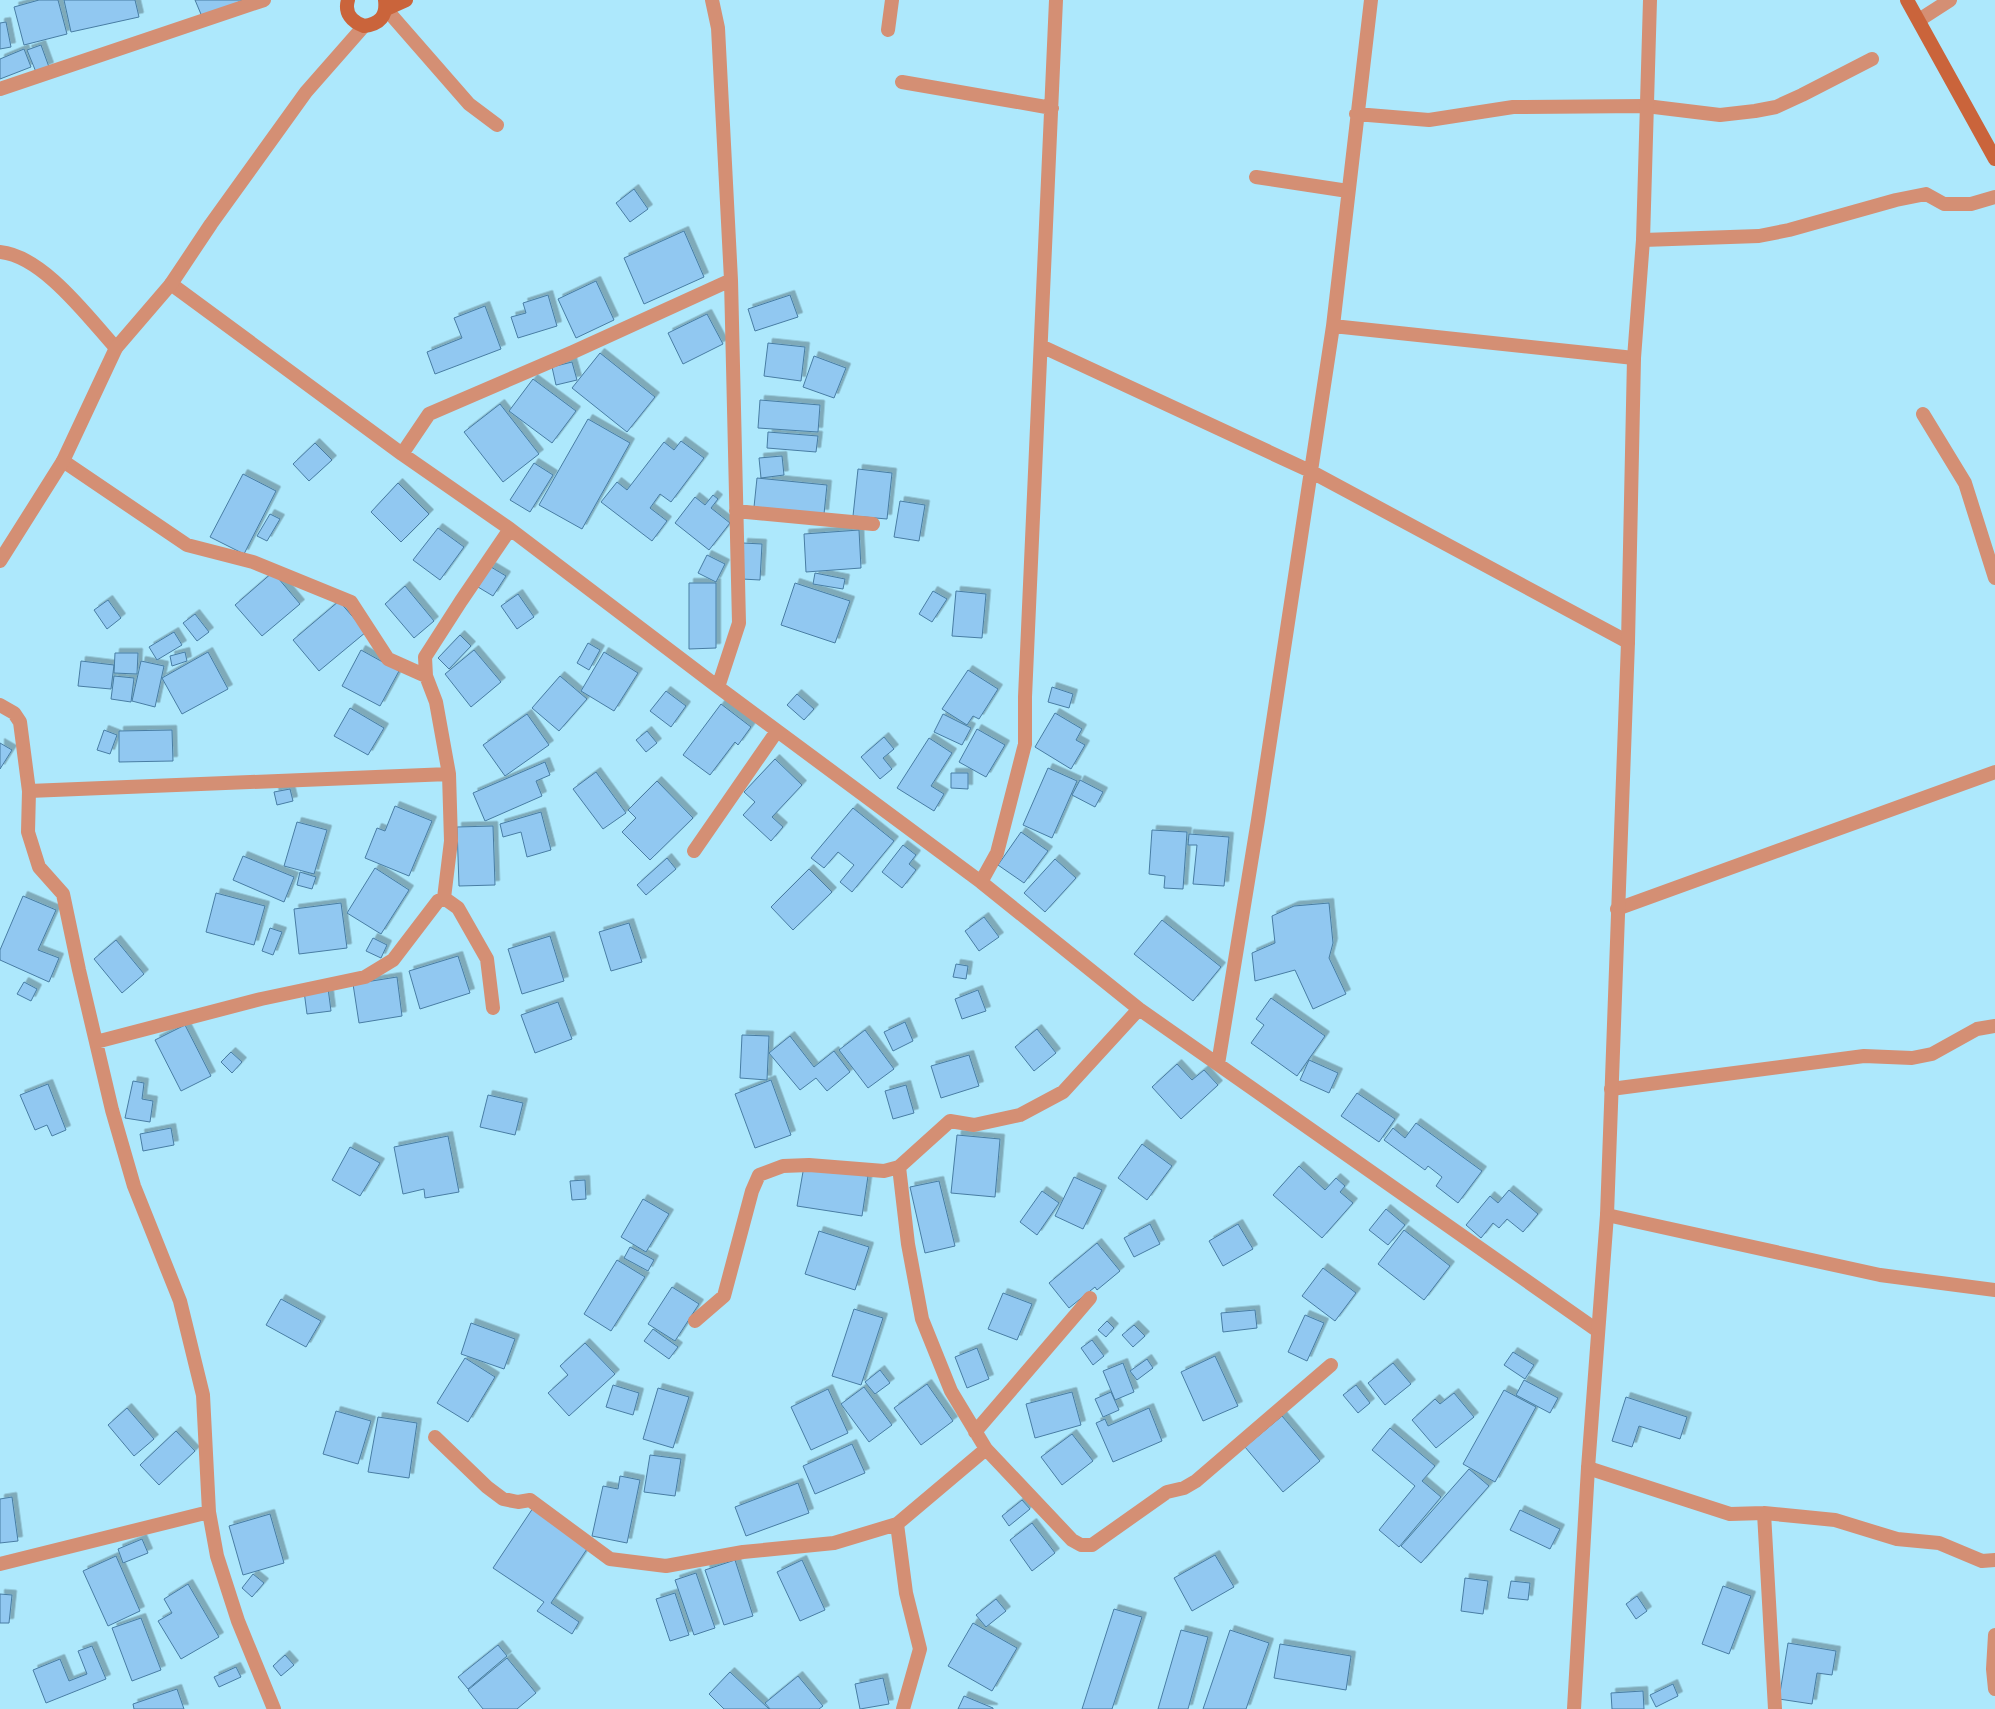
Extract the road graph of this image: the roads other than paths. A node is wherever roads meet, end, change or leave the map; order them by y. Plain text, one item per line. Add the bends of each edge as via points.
1 (264, 0) edge
2 (406, 0) edge
3 (712, 0) edge
4 (892, 0) edge
5 (1056, 0) edge
6 (1371, 0) edge
7 (1650, 0) edge
8 (1907, 0) edge
9 (1950, 0) edge
10 (344, 2) edge
11 (385, 4) edge
12 (1918, 20) junction
13 (364, 26) junction
14 (888, 30) dead end
15 (1872, 59) dead end
16 (902, 82) dead end
17 (0, 89) edge
18 (1646, 106) junction
19 (1052, 108) junction
20 (1356, 114) junction
21 (497, 125) dead end
22 (1995, 159) edge
23 (1256, 177) dead end
24 (1348, 191) junction
25 (1995, 197) edge
26 (1643, 240) junction
27 (0, 252) edge
28 (731, 280) junction
29 (171, 284) junction
30 (1333, 326) junction
31 (1041, 346) junction
32 (116, 348) junction
33 (1634, 358) junction
34 (1924, 414) dead end
35 (402, 454) junction
36 (63, 462) junction
37 (1310, 471) junction
38 (736, 511) junction
39 (873, 524) dead end
40 (510, 530) junction
41 (0, 561) edge
42 (1995, 578) edge
43 (1628, 642) junction
44 (426, 676) junction
45 (718, 687) junction
46 (0, 705) edge
47 (777, 731) junction
48 (1995, 772) edge
49 (449, 774) junction
50 (29, 791) junction
51 (694, 851) dead end
52 (981, 882) junction
53 (444, 898) junction
54 (1617, 909) junction
55 (493, 1008) dead end
56 (1140, 1009) junction
57 (1995, 1026) edge
58 (96, 1042) junction
59 (1218, 1064) junction
60 (1611, 1089) junction
61 (899, 1167) junction
62 (1607, 1215) junction
63 (1995, 1290) edge
64 (1090, 1298) dead end
65 (695, 1321) dead end
66 (1598, 1331) junction
67 (1331, 1365) dead end
68 (975, 1432) junction
69 (435, 1437) dead end
70 (986, 1449) junction
71 (1588, 1468) junction
72 (209, 1512) junction
73 (1764, 1512) junction
74 (897, 1524) junction
75 (1995, 1560) edge
76 (0, 1564) edge
77 (1995, 1635) edge
78 (1995, 1689) edge
79 (274, 1709) edge
80 (903, 1709) edge
81 (1574, 1709) edge
82 (1775, 1709) edge

1 - 17 street
2 - 11 main road
3 - 28 street via 718,28
4 - 14 street
5 - 19 street
6 - 20 street
7 - 18 street
8 - 12 main road
9 - 12 street
10 - 13 main road via 351,19
11 - 13 main road via 384,16 379,22
11 - 21 street via 469,104
12 - 22 main road
13 - 29 street via 306,92
15 - 18 street via 1802,96 1755,112 1720,115
16 - 19 street
18 - 20 street via 1513,107 1430,120
18 - 26 street
19 - 31 street
20 - 24 street
23 - 24 street
24 - 30 street
25 - 26 street via 1971,204 1944,204 1926,194 1759,236
26 - 33 street
27 - 32 street via 9,252 30,262 65,291
28 - 35 street via 429,414
28 - 38 street
29 - 32 street
29 - 35 street
30 - 33 street
30 - 37 street
31 - 37 street
31 - 52 street via 1024,744 997,853
32 - 36 street
33 - 43 street
34 - 42 street via 1965,483
35 - 40 street
36 - 41 street
36 - 44 street via 187,545 253,562 351,602 388,659
37 - 43 street
37 - 59 street
38 - 39 street
38 - 45 street via 739,623
40 - 44 street via 425,657
40 - 45 street
43 - 54 street
44 - 49 street via 436,702
45 - 47 street
46 - 50 street via 14,713 20,722
47 - 51 street
47 - 52 street
48 - 54 street
49 - 50 street
49 - 53 street via 451,841
50 - 58 street via 28,832 39,867 63,894
52 - 56 street
53 - 55 street via 458,908 487,958
53 - 58 street via 438,901 393,960 365,977 261,999
54 - 60 street
56 - 59 street
56 - 61 street via 1063,1092 1020,1115 974,1126 950,1121
57 - 60 street via 1978,1029 1932,1054 1912,1058 1864,1056
58 - 72 street via 134,1186 180,1301 204,1395
59 - 66 street
60 - 62 street
61 - 65 street via 884,1172 783,1166 759,1176 752,1191 724,1296
61 - 68 street via 908,1244 922,1319 951,1391
62 - 63 street via 1880,1275
62 - 66 street
64 - 68 street
66 - 71 street
67 - 70 street via 1206,1474 1184,1488 1167,1492 1092,1545 1081,1545 1072,1540
68 - 70 street
69 - 74 street via 503,1499 530,1500 610,1559 666,1566 742,1552 834,1543
70 - 74 street
71 - 73 street via 1730,1514
71 - 81 street
72 - 76 street
72 - 79 street via 217,1556 238,1621
73 - 75 street via 1834,1520 1897,1539 1939,1543 1982,1562
73 - 82 street
74 - 80 street via 906,1593 920,1649
77 - 78 street

